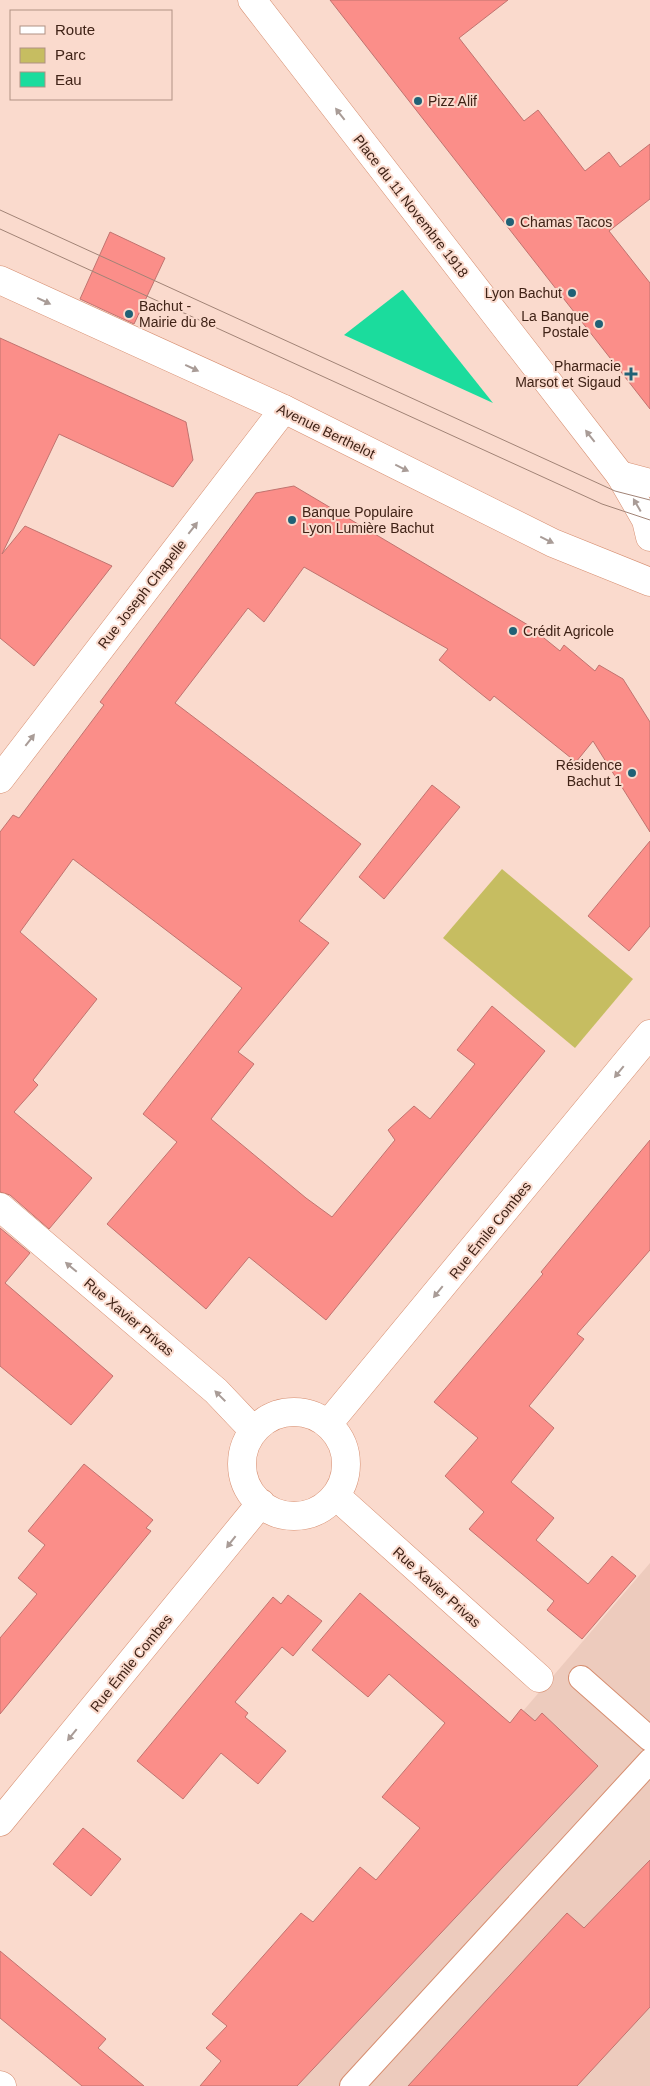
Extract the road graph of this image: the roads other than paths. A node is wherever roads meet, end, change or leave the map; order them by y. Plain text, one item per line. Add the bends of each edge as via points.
1 (252, 0) edge
2 (0, 280) edge
3 (284, 409) junction
4 (620, 475) junction
5 (650, 483) edge
6 (650, 537) edge
7 (650, 582) edge
8 (0, 779) edge
9 (650, 1034) edge
10 (0, 1207) edge
11 (328, 1424) junction
12 (254, 1431) junction
13 (336, 1496) junction
14 (260, 1503) junction
15 (539, 1678) dead end
16 (581, 1678) dead end
17 (650, 1739) edge
18 (650, 1761) edge
19 (0, 1822) edge
20 (352, 2086) edge

4 -> 1 street, Place du 11 Novembre 1918
2 -> 3 street, Avenue Berthelot
3 -> 7 street, Avenue Berthelot via 553,543
8 -> 3 street, Rue Joseph Chapelle
4 - 5 street
6 -> 4 street, Place du 11 Novembre 1918 via 646,520
9 -> 11 street, Rue Émile Combes
12 -> 10 street, Rue Xavier Privas via 216,1391
11 - 12 street via 298,1412 266,1420
11 - 13 street via 345,1450 343,1482
12 - 14 street via 242,1461 250,1492
13 - 14 street via 308,1514 291,1516
13 - 15 street, Rue Xavier Privas
14 -> 19 street, Rue Émile Combes
16 - 17 lane
18 - 20 lane

